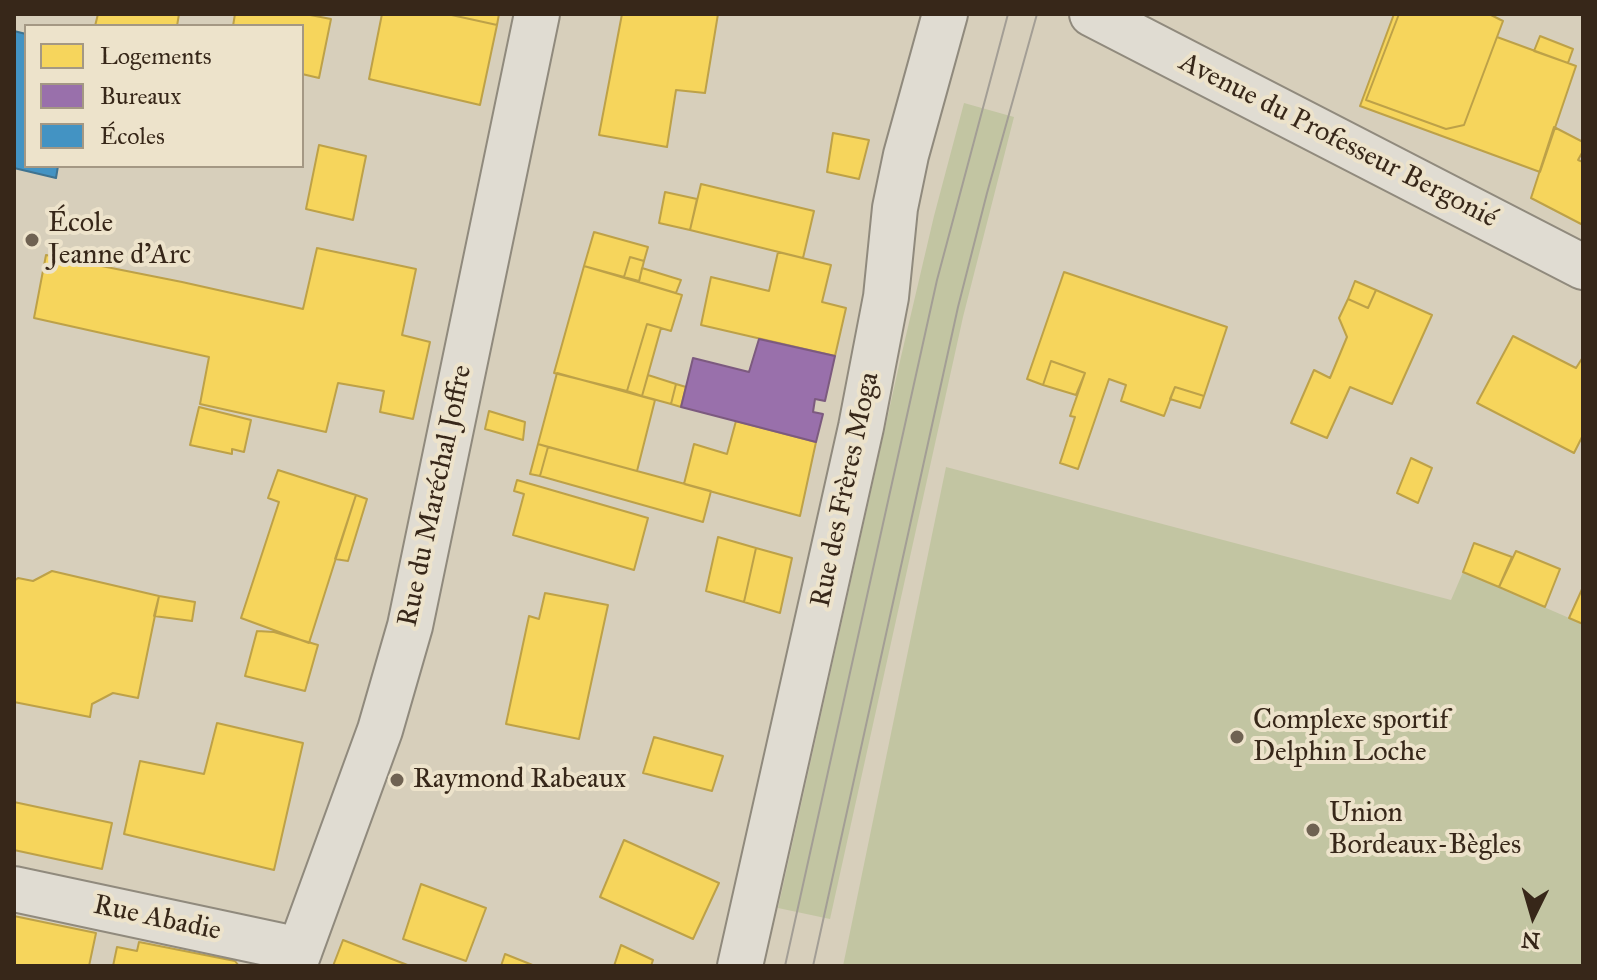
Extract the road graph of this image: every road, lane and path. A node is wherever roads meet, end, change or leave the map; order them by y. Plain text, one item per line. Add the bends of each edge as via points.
1 (537, 14) edge
2 (945, 14) edge
3 (1092, 14) edge
4 (1583, 267) edge
5 (14, 889) edge
6 (297, 958) edge
7 (740, 966) edge

1 - 6 street, Rue du Maréchal Joffre via 410,626 380,730
2 - 7 street, Rue des Frères Moga via 906,155 861,427
3 - 4 street, Avenue du Professeur Bergonié
5 - 6 street, Rue Abadie

